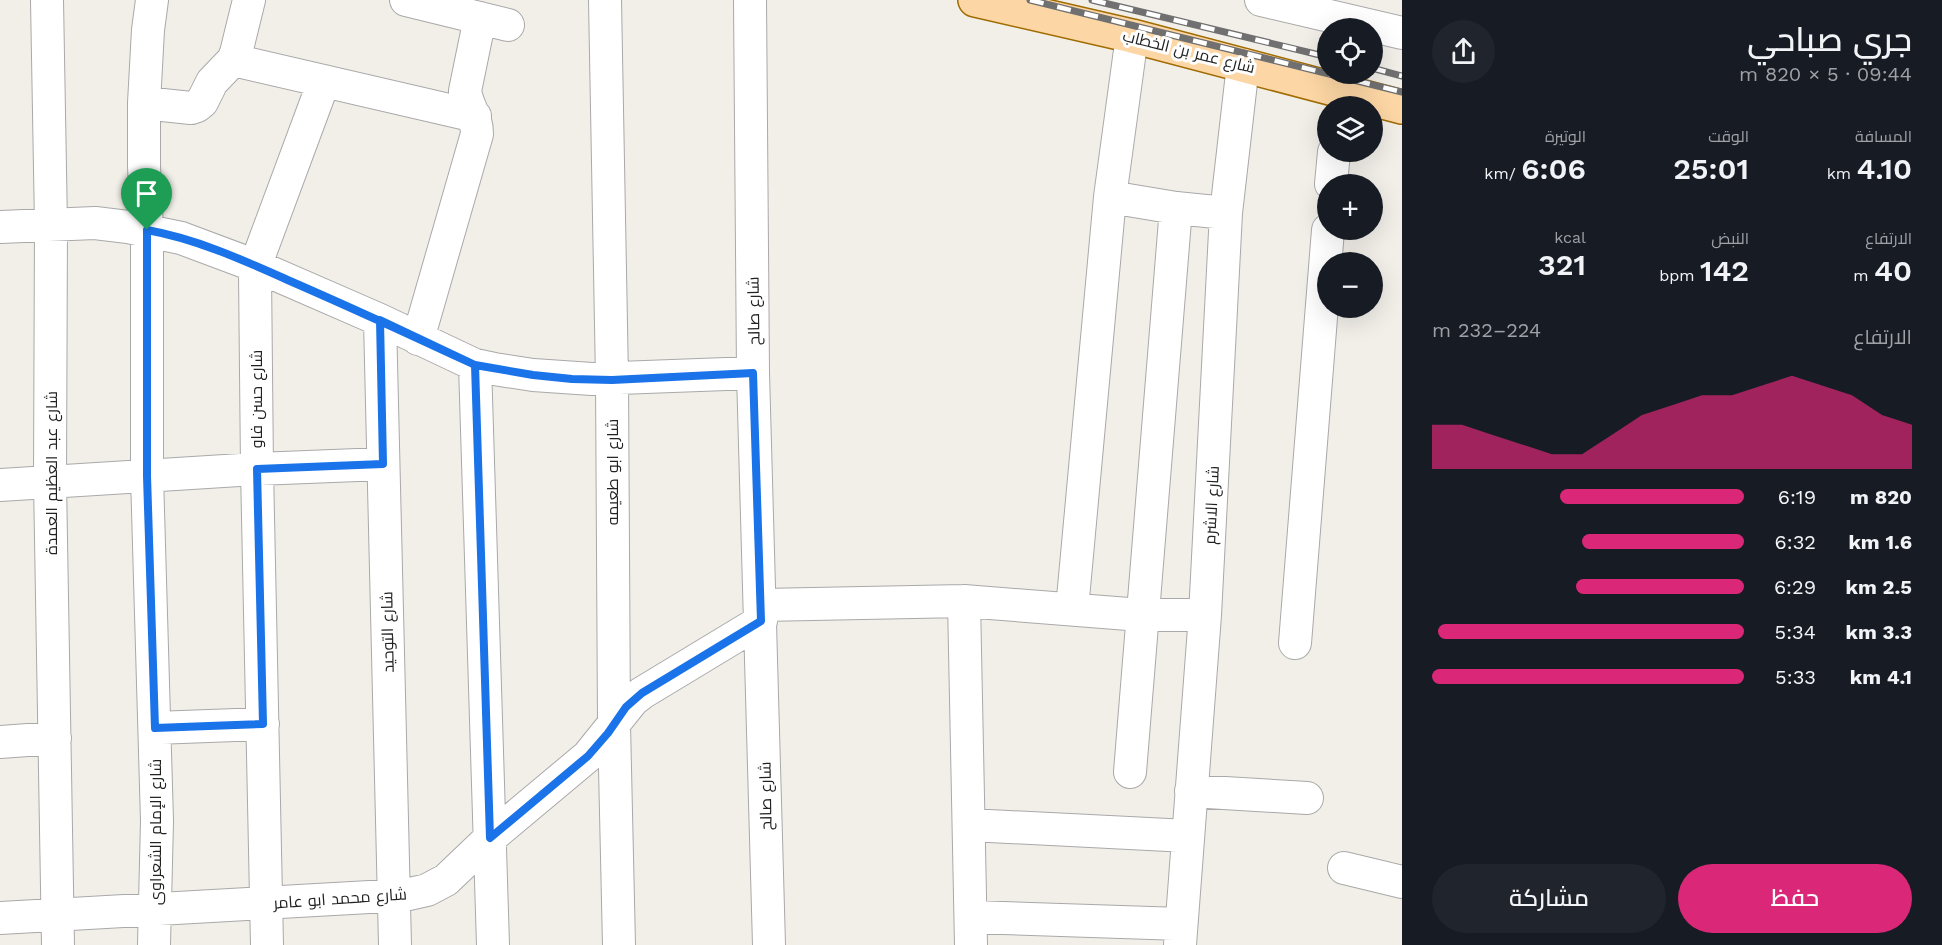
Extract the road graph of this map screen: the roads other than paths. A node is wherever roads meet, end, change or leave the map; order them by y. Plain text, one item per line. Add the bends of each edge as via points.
1 (47, 0) edge
2 (152, 0) edge
3 (249, 0) edge
4 (405, 0) edge
5 (605, 0) edge
6 (750, 0) edge
7 (975, 0) edge
8 (1261, 0) edge
9 (1402, 33) edge
10 (1132, 36) junction
11 (233, 60) junction
12 (1243, 65) junction
13 (324, 81) junction
14 (1332, 96) edge
15 (144, 103) junction
16 (1383, 104) edge
17 (1402, 107) edge
18 (475, 116) junction
19 (1110, 197) junction
20 (1176, 208) junction
21 (1226, 213) junction
22 (51, 225) junction
23 (0, 227) edge
24 (147, 230) junction
25 (1327, 240) edge
26 (256, 266) junction
27 (380, 320) junction
28 (418, 339) junction
29 (475, 365) junction
30 (753, 373) junction
31 (612, 380) junction
32 (383, 464) junction
33 (257, 469) junction
34 (147, 476) junction
35 (50, 481) junction
36 (0, 484) edge
37 (964, 601) junction
38 (1072, 609) junction
39 (761, 613) junction
40 (1141, 615) junction
41 (1205, 615) junction
42 (1295, 644) dead end
43 (263, 724) junction
44 (614, 724) junction
45 (155, 728) junction
46 (55, 738) junction
47 (0, 742) edge
48 (1130, 772) dead end
49 (1191, 791) junction
50 (1307, 798) dead end
51 (970, 825) junction
52 (1188, 836) junction
53 (490, 838) junction
54 (1344, 868) dead end
55 (1402, 882) edge
56 (394, 896) junction
57 (267, 903) junction
58 (155, 909) junction
59 (0, 918) edge
60 (58, 930) edge
61 (971, 931) edge
62 (1180, 934) edge
63 (154, 945) edge
64 (267, 945) edge
65 (395, 945) edge
66 (494, 945) edge
67 (619, 945) edge
68 (769, 945) edge

1 - 22 street, شارع عبد العظيم العمدة
2 - 15 street, شارع الإمام الشعراوى
3 - 11 street
4 - 18 street via 494,22 465,91
5 - 31 street, شارع ابو طعيمه
6 - 30 street, شارع صالح
7 - 10 main road, شارع عمر بن الخطاب
8 - 9 street
10 - 12 main road, شارع عمر بن الخطاب
10 - 19 street
11 - 13 street
11 - 15 street via 197,106
12 - 14 main road, شارع عمر بن الخطاب
12 - 21 street, شارع الاشرم
13 - 18 street
13 - 26 street, شارع حسن فاو
15 - 24 street, شارع الإمام الشعراوى
16 - 17 main road, شارع عمر بن الخطاب
18 - 28 street via 477,134
19 - 20 street
19 - 38 street
20 - 21 street
20 - 40 street
21 - 41 street, شارع الاشرم
22 - 23 street
22 - 24 street via 94,224
22 - 35 street, شارع عبد العظيم العمدة
24 - 26 street via 199,243
24 - 34 street, شارع الإمام الشعراوى
25 - 42 street
26 - 27 street
26 - 33 street, شارع حسن فاو
27 - 28 street
27 - 32 street, شارع التوحيد
28 - 29 street
29 - 31 street via 533,375
29 - 53 street
30 - 31 street
30 - 39 street, شارع صالح
31 - 44 street, شارع ابو طعيمه
32 - 33 street
32 - 56 street, شارع التوحيد
33 - 34 street
33 - 43 street, شارع حسن فاو
34 - 35 street
34 - 45 street, شارع الإمام الشعراوى
35 - 36 street
35 - 46 street, شارع عبد العظيم العمدة
37 - 38 street
37 - 39 street
37 - 51 street
38 - 40 street
39 - 44 street, شارع محمد ابو عامر via 642,693
39 - 68 street, شارع صالح
40 - 41 street
40 - 48 street
41 - 49 street, شارع الاشرم
43 - 45 street
43 - 57 street, شارع حسن فاو
44 - 53 street, شارع محمد ابو عامر via 588,756
44 - 67 street, شارع ابو طعيمه
45 - 58 street, شارع الإمام الشعراوى
46 - 47 street
46 - 60 street, شارع عبد العظيم العمدة
49 - 50 street
49 - 52 street, شارع الاشرم
51 - 52 street
51 - 61 street
52 - 62 street, شارع الاشرم
53 - 56 street, شارع محمد ابو عامر via 446,880 416,893
53 - 66 street
54 - 55 street
56 - 57 street, شارع محمد ابو عامر
56 - 65 street, شارع التوحيد
57 - 58 street, شارع محمد ابو عامر
57 - 64 street, شارع حسن فاو
58 - 60 street, شارع محمد ابو عامر
58 - 63 street, شارع الإمام الشعراوى
59 - 60 street, شارع محمد ابو عامر
61 - 62 street

